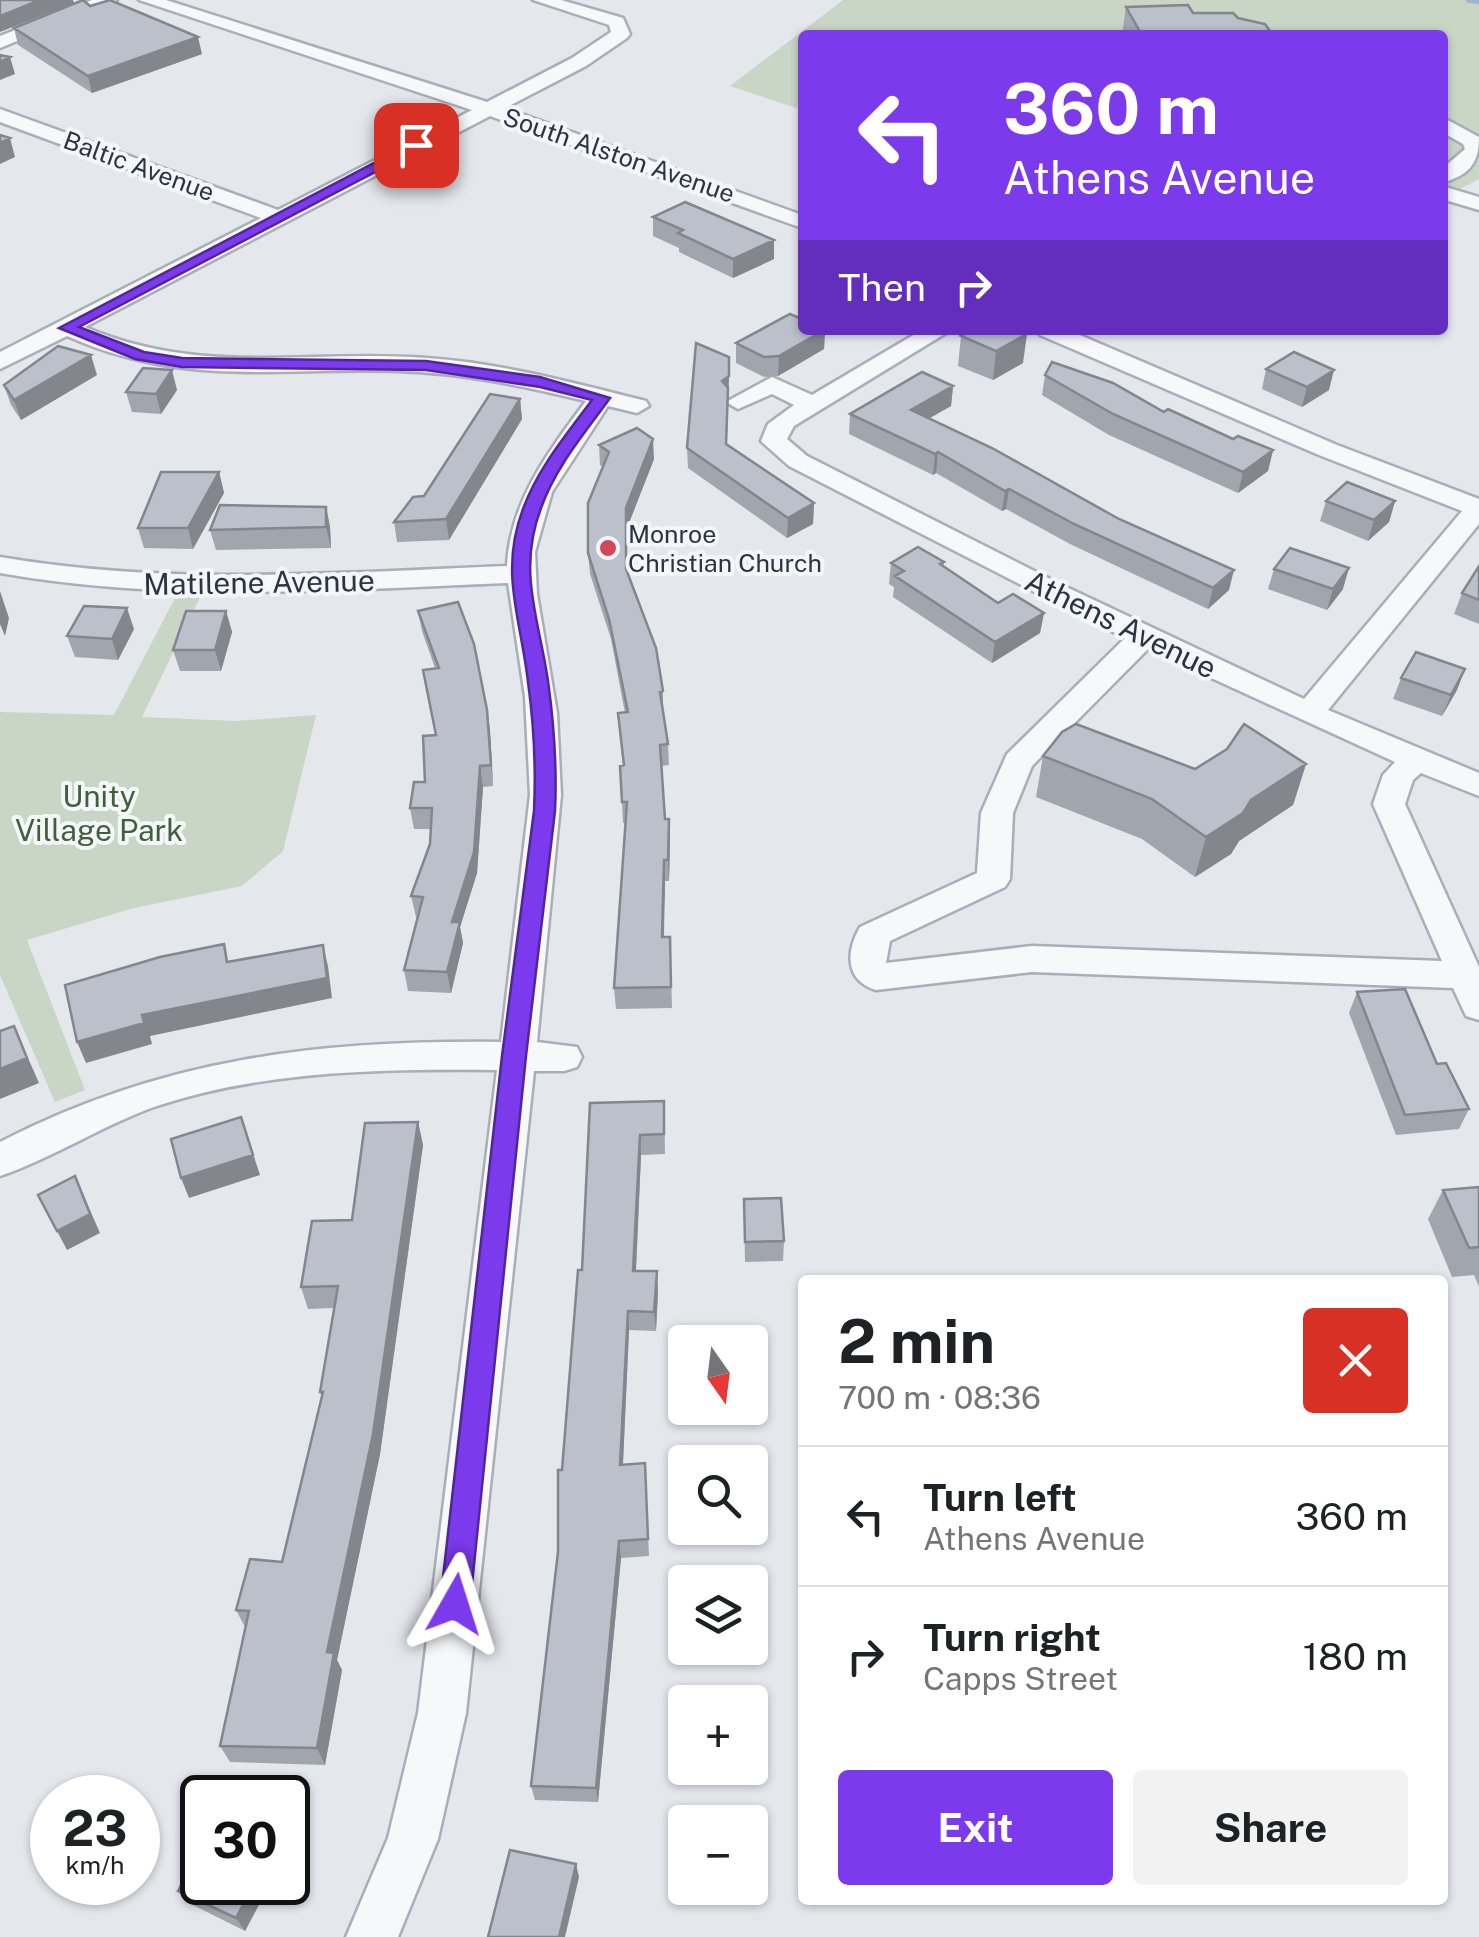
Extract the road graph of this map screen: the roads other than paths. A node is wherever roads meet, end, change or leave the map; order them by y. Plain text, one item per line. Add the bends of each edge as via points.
1 (108, 0) edge
2 (148, 0) edge
3 (542, 0) edge
4 (0, 42) edge
5 (485, 110) junction
6 (0, 114) edge
7 (1448, 127) edge
8 (1448, 158) edge
9 (1465, 163) junction
10 (1448, 173) edge
11 (1448, 194) edge
12 (1479, 204) edge
13 (278, 217) junction
14 (798, 220) edge
15 (66, 328) junction
16 (930, 335) edge
17 (1060, 335) edge
18 (0, 362) edge
19 (812, 404) junction
20 (778, 432) junction
21 (1478, 508) edge
22 (0, 565) edge
23 (520, 574) junction
24 (1143, 637) junction
25 (1309, 713) junction
26 (1418, 760) junction
27 (1479, 785) edge
28 (1472, 990) edge
29 (514, 1056) junction
30 (564, 1057) dead end
31 (0, 1160) edge
32 (372, 1937) edge

1 - 4 street
2 - 5 street, South Alston Avenue
3 - 5 street via 617,22 621,34
5 - 13 street
5 - 14 street, South Alston Avenue
6 - 13 street, Baltic Avenue
7 - 9 street via 1472,141 1476,150
8 - 9 street
9 - 10 street
11 - 12 street
13 - 15 street
15 - 18 street
15 - 23 street via 140,356 182,363 426,365 619,402 548,472 531,510
16 - 19 street
17 - 21 street
19 - 20 street
19 - 20 street, Athens Avenue via 772,384 738,402
20 - 24 street, Athens Avenue via 798,462
21 - 25 street
22 - 23 street, Matilene Avenue via 100,582 178,586
23 - 29 street via 546,772
24 - 25 street, Athens Avenue
24 - 28 street via 1018,760 997,812 993,879 872,936 868,972 876,978 1032,959 1103,959
25 - 26 street, Athens Avenue
26 - 27 street, Athens Avenue
26 - 28 street via 1399,775 1389,804
29 - 30 street
29 - 31 street via 338,1060 230,1074 165,1090
29 - 32 street via 442,1714 413,1839

